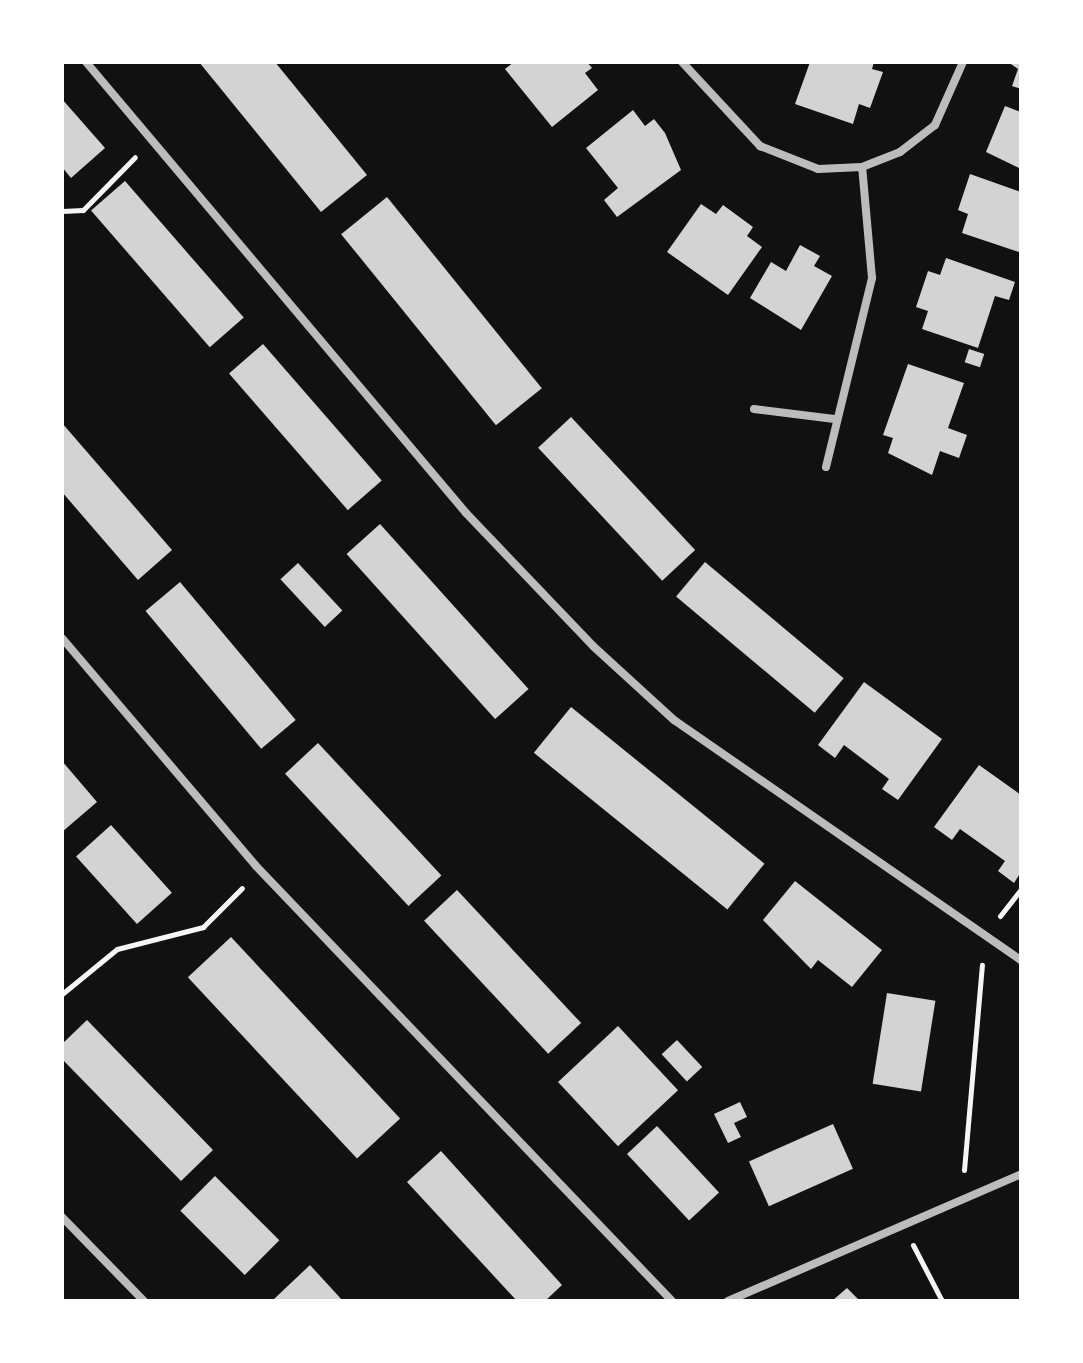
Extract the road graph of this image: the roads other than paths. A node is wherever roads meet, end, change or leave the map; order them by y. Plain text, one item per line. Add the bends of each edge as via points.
1 (86, 62) edge
2 (682, 62) edge
3 (963, 62) edge
4 (862, 167) junction
5 (754, 409) dead end
6 (834, 419) junction
7 (826, 467) dead end
8 (62, 638) edge
9 (1021, 960) edge
10 (1021, 1174) edge
11 (62, 1217) edge
12 (144, 1301) edge
13 (672, 1301) edge
14 (728, 1301) edge

1 - 9 street via 466,513 593,646 674,720
2 - 4 street via 760,146 818,169
3 - 4 street via 935,125
4 - 6 street via 872,278
5 - 6 street
6 - 7 street
8 - 13 street via 260,870
10 - 14 street
11 - 12 street

